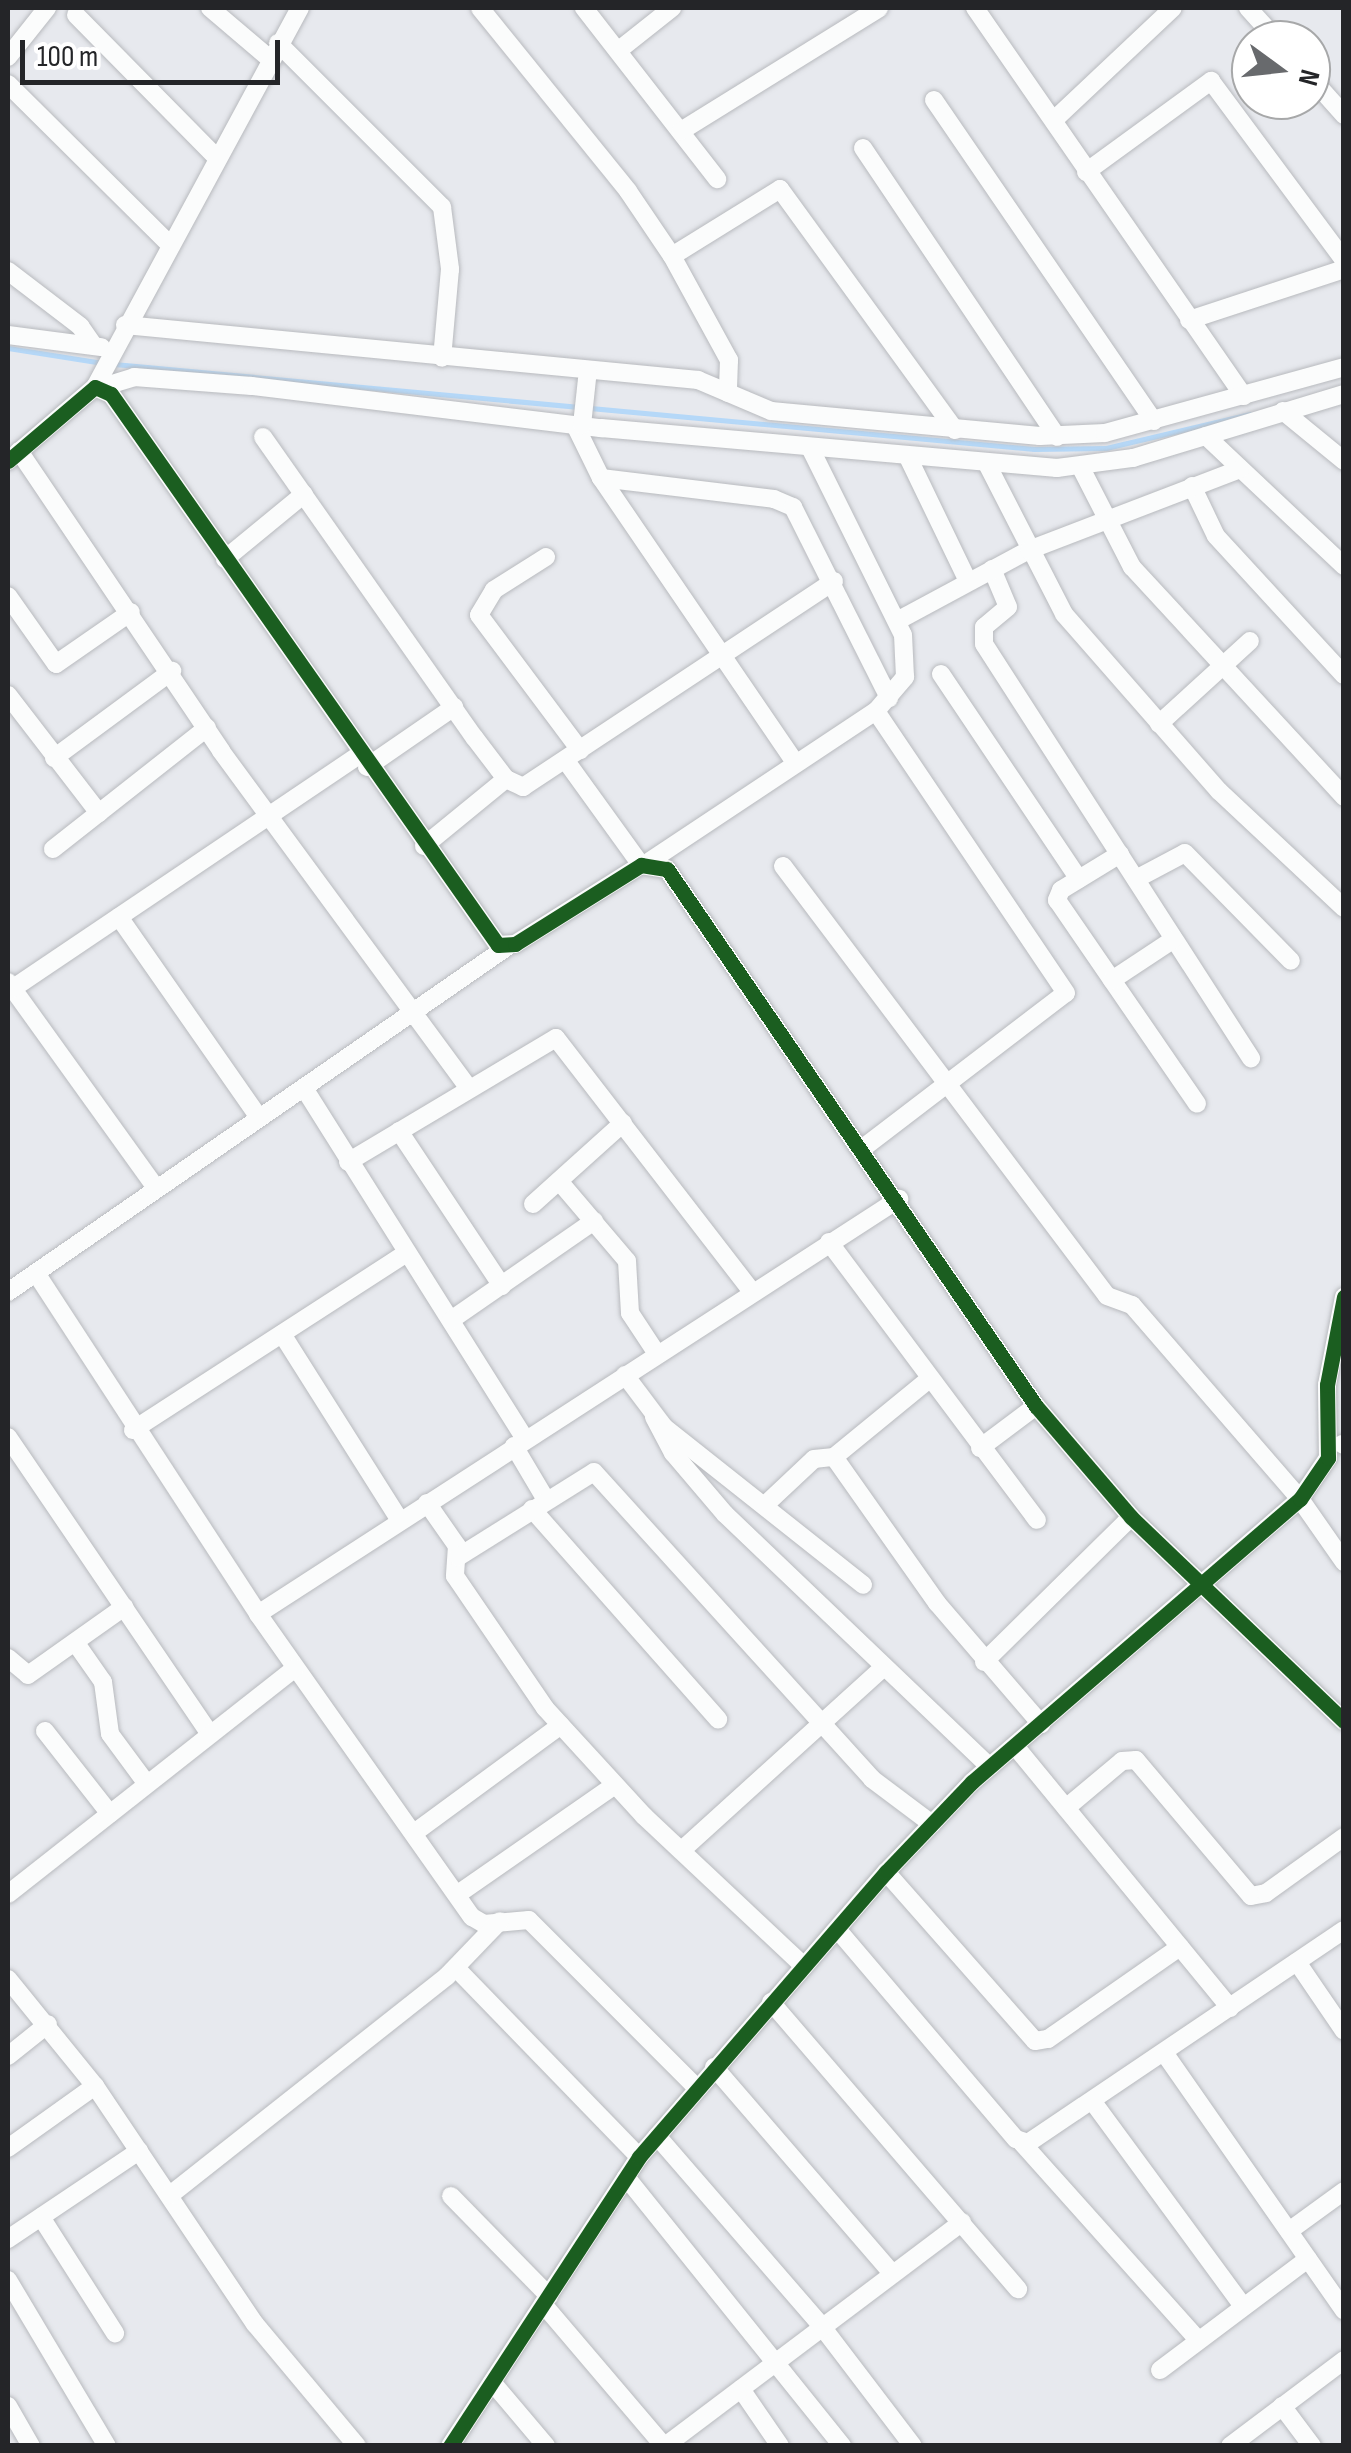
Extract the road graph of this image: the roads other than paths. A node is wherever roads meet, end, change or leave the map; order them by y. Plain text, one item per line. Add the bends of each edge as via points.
1 (47, 8) edge
2 (210, 8) edge
3 (300, 8) edge
4 (480, 8) edge
5 (584, 8) edge
6 (672, 8) edge
7 (879, 8) edge
8 (975, 8) edge
9 (1168, 9) edge
10 (76, 15) dead end
11 (618, 50) junction
12 (274, 51) junction
13 (8, 57) edge
14 (8, 84) edge
15 (934, 100) dead end
16 (1054, 120) junction
17 (681, 131) junction
18 (863, 148) dead end
19 (215, 156) junction
20 (1086, 172) junction
21 (717, 178) dead end
22 (170, 245) junction
23 (672, 256) junction
24 (1344, 260) edge
25 (1344, 268) edge
26 (8, 271) edge
27 (1190, 320) junction
28 (125, 325) junction
29 (8, 335) edge
30 (442, 358) junction
31 (101, 366) junction
32 (1344, 367) edge
33 (588, 370) junction
34 (728, 393) junction
35 (1344, 394) edge
36 (1244, 396) junction
37 (1283, 410) junction
38 (1154, 421) junction
39 (580, 422) junction
40 (954, 430) junction
41 (1057, 436) junction
42 (1206, 436) junction
43 (264, 437) dead end
44 (810, 448) junction
45 (907, 455) junction
46 (13, 456) edge
47 (1344, 461) edge
48 (986, 462) junction
49 (1080, 466) junction
50 (1240, 468) junction
51 (601, 478) junction
52 (1192, 486) junction
53 (304, 494) junction
54 (1105, 518) junction
55 (1030, 550) junction
56 (546, 556) dead end
57 (225, 559) junction
58 (1344, 566) edge
59 (992, 569) junction
60 (834, 580) junction
61 (968, 582) junction
62 (8, 596) edge
63 (131, 612) junction
64 (897, 621) junction
65 (1250, 641) dead end
66 (722, 656) junction
67 (1224, 665) junction
68 (172, 671) junction
69 (941, 674) dead end
70 (1344, 674) edge
71 (8, 695) edge
72 (882, 704) junction
73 (454, 708) junction
74 (1159, 724) junction
75 (207, 728) junction
76 (573, 756) junction
77 (54, 758) junction
78 (363, 761) junction
79 (795, 762) junction
80 (506, 779) junction
81 (1344, 797) edge
82 (99, 812) junction
83 (270, 817) junction
84 (424, 846) junction
85 (53, 849) dead end
86 (1120, 854) junction
87 (646, 863) junction
88 (784, 866) dead end
89 (1079, 879) junction
90 (1136, 879) junction
91 (1344, 908) edge
92 (119, 917) junction
93 (1174, 939) junction
94 (507, 946) junction
95 (1291, 961) dead end
96 (1112, 980) junction
97 (10, 985) edge
98 (414, 1009) junction
99 (1250, 1058) dead end
100 (952, 1082) junction
101 (304, 1088) junction
102 (469, 1089) junction
103 (1197, 1104) dead end
104 (260, 1118) junction
105 (623, 1123) junction
106 (399, 1131) junction
107 (863, 1148) junction
108 (348, 1162) junction
109 (559, 1181) junction
110 (156, 1188) junction
111 (898, 1199) junction
112 (532, 1204) dead end
113 (594, 1221) junction
114 (828, 1242) junction
115 (407, 1253) junction
116 (36, 1273) junction
117 (502, 1286) junction
118 (751, 1290) junction
119 (8, 1292) edge
120 (1344, 1297) edge
121 (451, 1320) junction
122 (282, 1334) junction
123 (657, 1354) junction
124 (625, 1375) junction
125 (927, 1380) junction
126 (1036, 1406) junction
127 (654, 1416) junction
128 (133, 1430) junction
129 (8, 1437) edge
130 (520, 1442) junction
131 (1343, 1444) edge
132 (980, 1448) junction
133 (834, 1457) junction
134 (1328, 1458) junction
135 (1300, 1499) junction
136 (428, 1503) junction
137 (539, 1505) junction
138 (765, 1505) junction
139 (1131, 1517) junction
140 (1037, 1520) dead end
141 (400, 1521) junction
142 (458, 1557) junction
143 (1344, 1562) edge
144 (863, 1585) dead end
145 (1204, 1588) junction
146 (124, 1607) junction
147 (258, 1614) junction
148 (75, 1642) junction
149 (8, 1658) edge
150 (984, 1662) junction
151 (884, 1667) junction
152 (295, 1668) junction
153 (718, 1718) dead end
154 (1344, 1721) edge
155 (1041, 1724) junction
156 (561, 1725) junction
157 (824, 1727) junction
158 (45, 1731) dead end
159 (210, 1734) junction
160 (1014, 1746) junction
161 (990, 1767) junction
162 (147, 1784) junction
163 (615, 1785) junction
164 (1066, 1808) junction
165 (110, 1814) junction
166 (932, 1824) junction
167 (414, 1833) junction
168 (1344, 1837) edge
169 (682, 1850) junction
170 (886, 1872) junction
171 (8, 1894) edge
172 (458, 1894) junction
173 (500, 1922) junction
174 (836, 1929) junction
175 (1344, 1930) edge
176 (1180, 1947) junction
177 (1297, 1962) junction
178 (804, 1966) junction
179 (456, 1968) junction
180 (8, 1979) edge
181 (771, 2002) junction
182 (1230, 2008) junction
183 (48, 2024) junction
184 (1344, 2031) edge
185 (1165, 2054) junction
186 (8, 2056) edge
187 (714, 2068) junction
188 (95, 2086) junction
189 (697, 2088) junction
190 (1093, 2102) junction
191 (657, 2136) junction
192 (1022, 2143) junction
193 (8, 2148) edge
194 (140, 2151) junction
195 (640, 2158) junction
196 (626, 2178) junction
197 (1344, 2192) edge
198 (170, 2194) junction
199 (451, 2196) dead end
200 (41, 2217) junction
201 (962, 2222) junction
202 (1289, 2231) junction
203 (8, 2238) edge
204 (1308, 2259) junction
205 (892, 2273) junction
206 (8, 2280) edge
207 (1018, 2289) dead end
208 (546, 2300) junction
209 (1243, 2306) junction
210 (1344, 2310) edge
211 (820, 2324) junction
212 (115, 2334) dead end
213 (1198, 2340) junction
214 (1344, 2360) edge
215 (775, 2362) junction
216 (1160, 2370) dead end
217 (492, 2382) junction
218 (741, 2389) junction
219 (8, 2406) edge
220 (1282, 2406) junction
221 (31, 2446) edge
222 (107, 2446) edge
223 (357, 2446) edge
224 (450, 2446) edge
225 (546, 2446) edge
226 (665, 2446) edge
227 (780, 2446) edge
228 (842, 2446) edge
229 (913, 2446) edge
230 (1230, 2446) edge
231 (1312, 2446) edge

1 - 13 street
2 - 12 street
3 - 12 street
4 - 23 street
5 - 11 street
6 - 11 street
7 - 17 street
8 - 16 street
9 - 16 street
10 - 19 street
11 - 17 street
12 - 19 street
12 - 30 street via 442,207 450,268
14 - 22 street
15 - 38 street
16 - 20 street
17 - 21 street
18 - 41 street
19 - 22 street
20 - 24 street via 1211,80
20 - 27 street
22 - 28 street
23 - 34 street via 729,360
23 - 40 street via 780,189
25 - 27 street
26 - 31 street via 80,326
27 - 36 street
28 - 30 street
28 - 31 street
29 - 31 street
30 - 33 street
31 - 39 street via 134,377
31 - 46 street
31 - 57 street
32 - 36 street
33 - 34 street via 698,380
33 - 39 street
34 - 40 street via 771,411
35 - 37 street
36 - 38 street
37 - 42 street
37 - 47 street
38 - 41 street
39 - 44 street
39 - 51 street
40 - 41 street
42 - 49 street
42 - 50 street
43 - 53 street
44 - 45 street
44 - 64 street
45 - 48 street
45 - 61 street
46 - 63 street
48 - 49 street
48 - 55 street
49 - 54 street
50 - 52 street
50 - 58 street
51 - 60 street via 784,502 803,520
51 - 66 street
52 - 54 street
52 - 70 street via 1216,536
53 - 57 street
53 - 73 street
54 - 55 street
54 - 67 street via 1146,584
55 - 59 street
55 - 74 street via 1064,614
56 - 76 street via 494,590 479,614
57 - 78 street
59 - 61 street
59 - 86 street via 1008,607 984,627 984,644
60 - 66 street
60 - 72 street
61 - 64 street
62 - 63 street via 56,664
63 - 68 street
64 - 72 street via 909,665
65 - 67 street
66 - 76 street
66 - 79 street
67 - 74 street
67 - 81 street
68 - 75 street
68 - 77 street
69 - 89 street
71 - 77 street
72 - 79 street
72 - 100 street via 1065,985 1062,999
73 - 78 street
73 - 80 street
74 - 91 street
75 - 82 street
75 - 83 street
76 - 80 street via 533,785
76 - 87 street
77 - 82 street
78 - 83 street
78 - 84 street
79 - 87 street
80 - 84 street
82 - 85 street
83 - 92 street
83 - 98 street
84 - 94 street via 490,939
86 - 89 street
86 - 90 street
87 - 94 street
87 - 107 street via 667,869
88 - 100 street
89 - 96 street via 1057,900
90 - 93 street
90 - 95 street via 1184,853
92 - 97 street
92 - 104 street
93 - 96 street
93 - 99 street
94 - 98 street
96 - 103 street
97 - 110 street
98 - 101 street
98 - 102 street
100 - 107 street
100 - 135 street via 1107,1296 1132,1305
101 - 104 street
101 - 108 street
102 - 105 street via 556,1038
102 - 106 street
104 - 110 street
105 - 109 street
105 - 118 street
106 - 108 street
106 - 117 street
107 - 111 street
108 - 115 street
109 - 112 street
109 - 113 street
110 - 116 street
111 - 114 street
111 - 126 street
113 - 117 street
113 - 123 street via 627,1262 630,1312
114 - 118 street
114 - 125 street
115 - 121 street
115 - 122 street
116 - 119 street
116 - 128 street
117 - 121 street
118 - 123 street
120 - 134 street via 1328,1371
121 - 130 street
122 - 128 street
122 - 141 street
123 - 124 street
124 - 127 street
124 - 130 street
125 - 132 street
125 - 133 street
126 - 132 street
126 - 139 street
127 - 138 street
127 - 151 street via 710,1499
128 - 147 street
129 - 146 street
130 - 136 street
130 - 137 street
131 - 134 street
132 - 140 street
133 - 138 street via 814,1459
133 - 150 street
134 - 135 street
135 - 143 street
135 - 145 street
136 - 141 street
136 - 142 street
137 - 142 street
137 - 153 street
137 - 157 street via 589,1471 599,1476
138 - 144 street
139 - 145 street
139 - 150 street
141 - 147 street
142 - 156 street via 455,1576
145 - 154 street
145 - 155 street
146 - 148 street
146 - 159 street
147 - 152 street
148 - 149 street via 28,1674
148 - 162 street via 104,1682 110,1734
150 - 155 street
151 - 157 street
151 - 161 street
152 - 159 street
152 - 167 street
155 - 160 street
156 - 163 street
156 - 167 street
157 - 166 street via 872,1779
157 - 169 street
158 - 165 street
159 - 162 street
160 - 161 street
160 - 164 street
161 - 166 street
162 - 165 street
163 - 169 street
163 - 172 street
164 - 168 street via 1122,1761 1136,1760 1251,1896 1266,1893
164 - 176 street
165 - 171 street
166 - 170 street
167 - 172 street
169 - 178 street
170 - 174 street
170 - 176 street via 1035,2041 1048,2039
172 - 173 street via 479,1922
173 - 179 street
173 - 189 street via 529,1920
174 - 178 street
174 - 192 street
175 - 177 street
176 - 182 street
177 - 182 street
177 - 184 street
178 - 181 street
179 - 195 street
179 - 198 street
180 - 183 street
181 - 187 street
181 - 201 street
182 - 185 street
183 - 186 street
183 - 188 street
185 - 190 street
185 - 202 street
187 - 189 street
187 - 205 street
188 - 193 street
188 - 194 street
189 - 191 street
190 - 192 street
190 - 209 street
191 - 195 street
191 - 211 street
192 - 213 street
194 - 198 street
194 - 200 street
195 - 196 street
196 - 208 street
196 - 215 street
197 - 202 street
198 - 223 street via 256,2324
199 - 208 street
200 - 203 street
200 - 212 street
201 - 205 street
201 - 207 street
202 - 204 street
204 - 209 street
204 - 210 street
205 - 211 street
206 - 222 street
208 - 217 street
208 - 226 street
209 - 213 street
211 - 215 street
211 - 229 street
213 - 216 street
214 - 220 street
215 - 218 street
215 - 228 street
217 - 224 street
217 - 225 street
218 - 226 street
218 - 227 street
219 - 221 street
220 - 230 street
220 - 231 street

